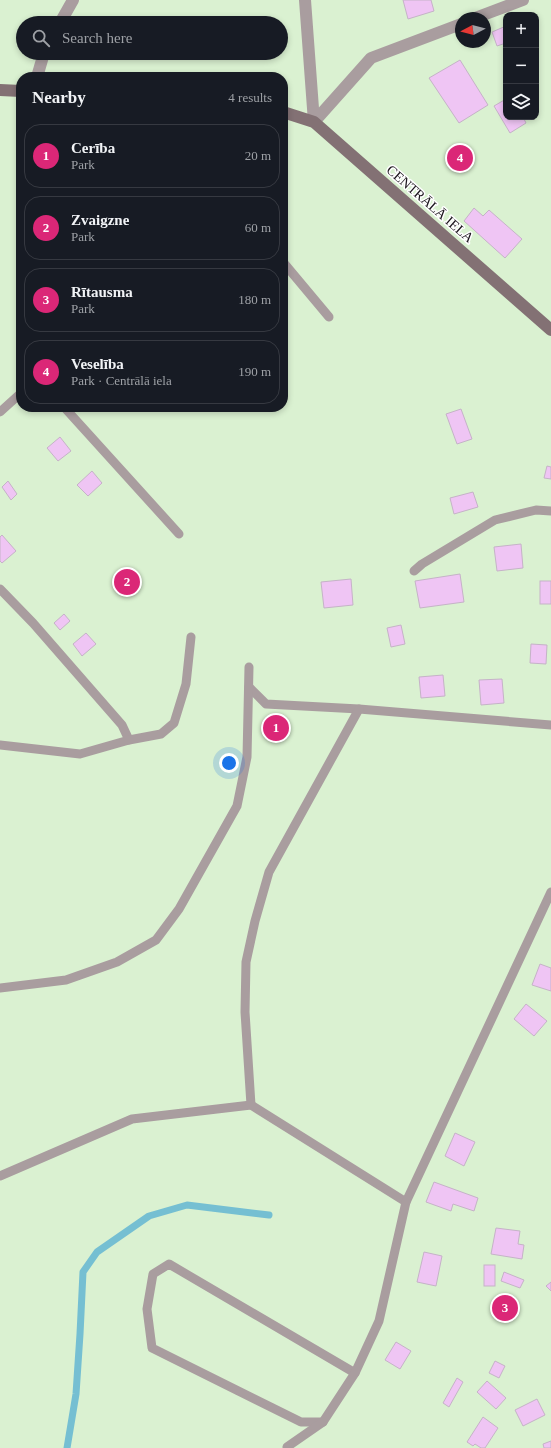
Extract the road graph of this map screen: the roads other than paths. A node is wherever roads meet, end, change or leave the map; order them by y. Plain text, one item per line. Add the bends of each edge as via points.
1 (73, 0) edge
2 (305, 0) edge
3 (523, 0) edge
4 (491, 12) edge
5 (64, 16) edge
6 (455, 26) edge
7 (42, 60) edge
8 (38, 72) edge
9 (0, 90) edge
10 (16, 91) edge
11 (288, 114) edge
12 (314, 122) junction
13 (288, 268) edge
14 (329, 317) dead end
15 (551, 330) edge
16 (16, 398) edge
17 (0, 412) edge
18 (69, 412) edge
19 (551, 511) edge
20 (179, 534) dead end
21 (414, 571) dead end
22 (0, 589) edge
23 (191, 637) dead end
24 (249, 667) dead end
25 (249, 687) junction
26 (359, 709) junction
27 (551, 725) edge
28 (129, 740) junction
29 (0, 745) edge
30 (551, 892) edge
31 (0, 988) edge
32 (251, 1105) junction
33 (0, 1176) edge
34 (406, 1202) junction
35 (355, 1373) junction
36 (323, 1422) junction
37 (287, 1447) edge

1 - 5 street
2 - 12 street
3 - 4 street
6 - 12 street via 371,58
7 - 8 street
9 - 10 street
11 - 12 street, CENTRĀLĀ IELA
12 - 15 street, CENTRĀLĀ IELA
13 - 14 lane
16 - 17 lane
18 - 20 lane
19 - 21 lane via 536,510 495,520
22 - 28 lane via 122,725
23 - 28 lane via 186,684 174,723 160,734
24 - 25 lane
25 - 26 lane via 266,704
25 - 31 lane via 246,757 237,806 180,910 156,940 117,962 66,980
26 - 27 lane
26 - 32 lane via 269,872 255,921 246,962 245,1012
28 - 29 lane via 80,754
30 - 34 lane
32 - 33 lane via 132,1119
32 - 34 lane
34 - 35 lane via 379,1321
35 - 36 lane
35 - 36 lane via 169,1264 153,1274 147,1309 152,1348 301,1422
36 - 37 lane

